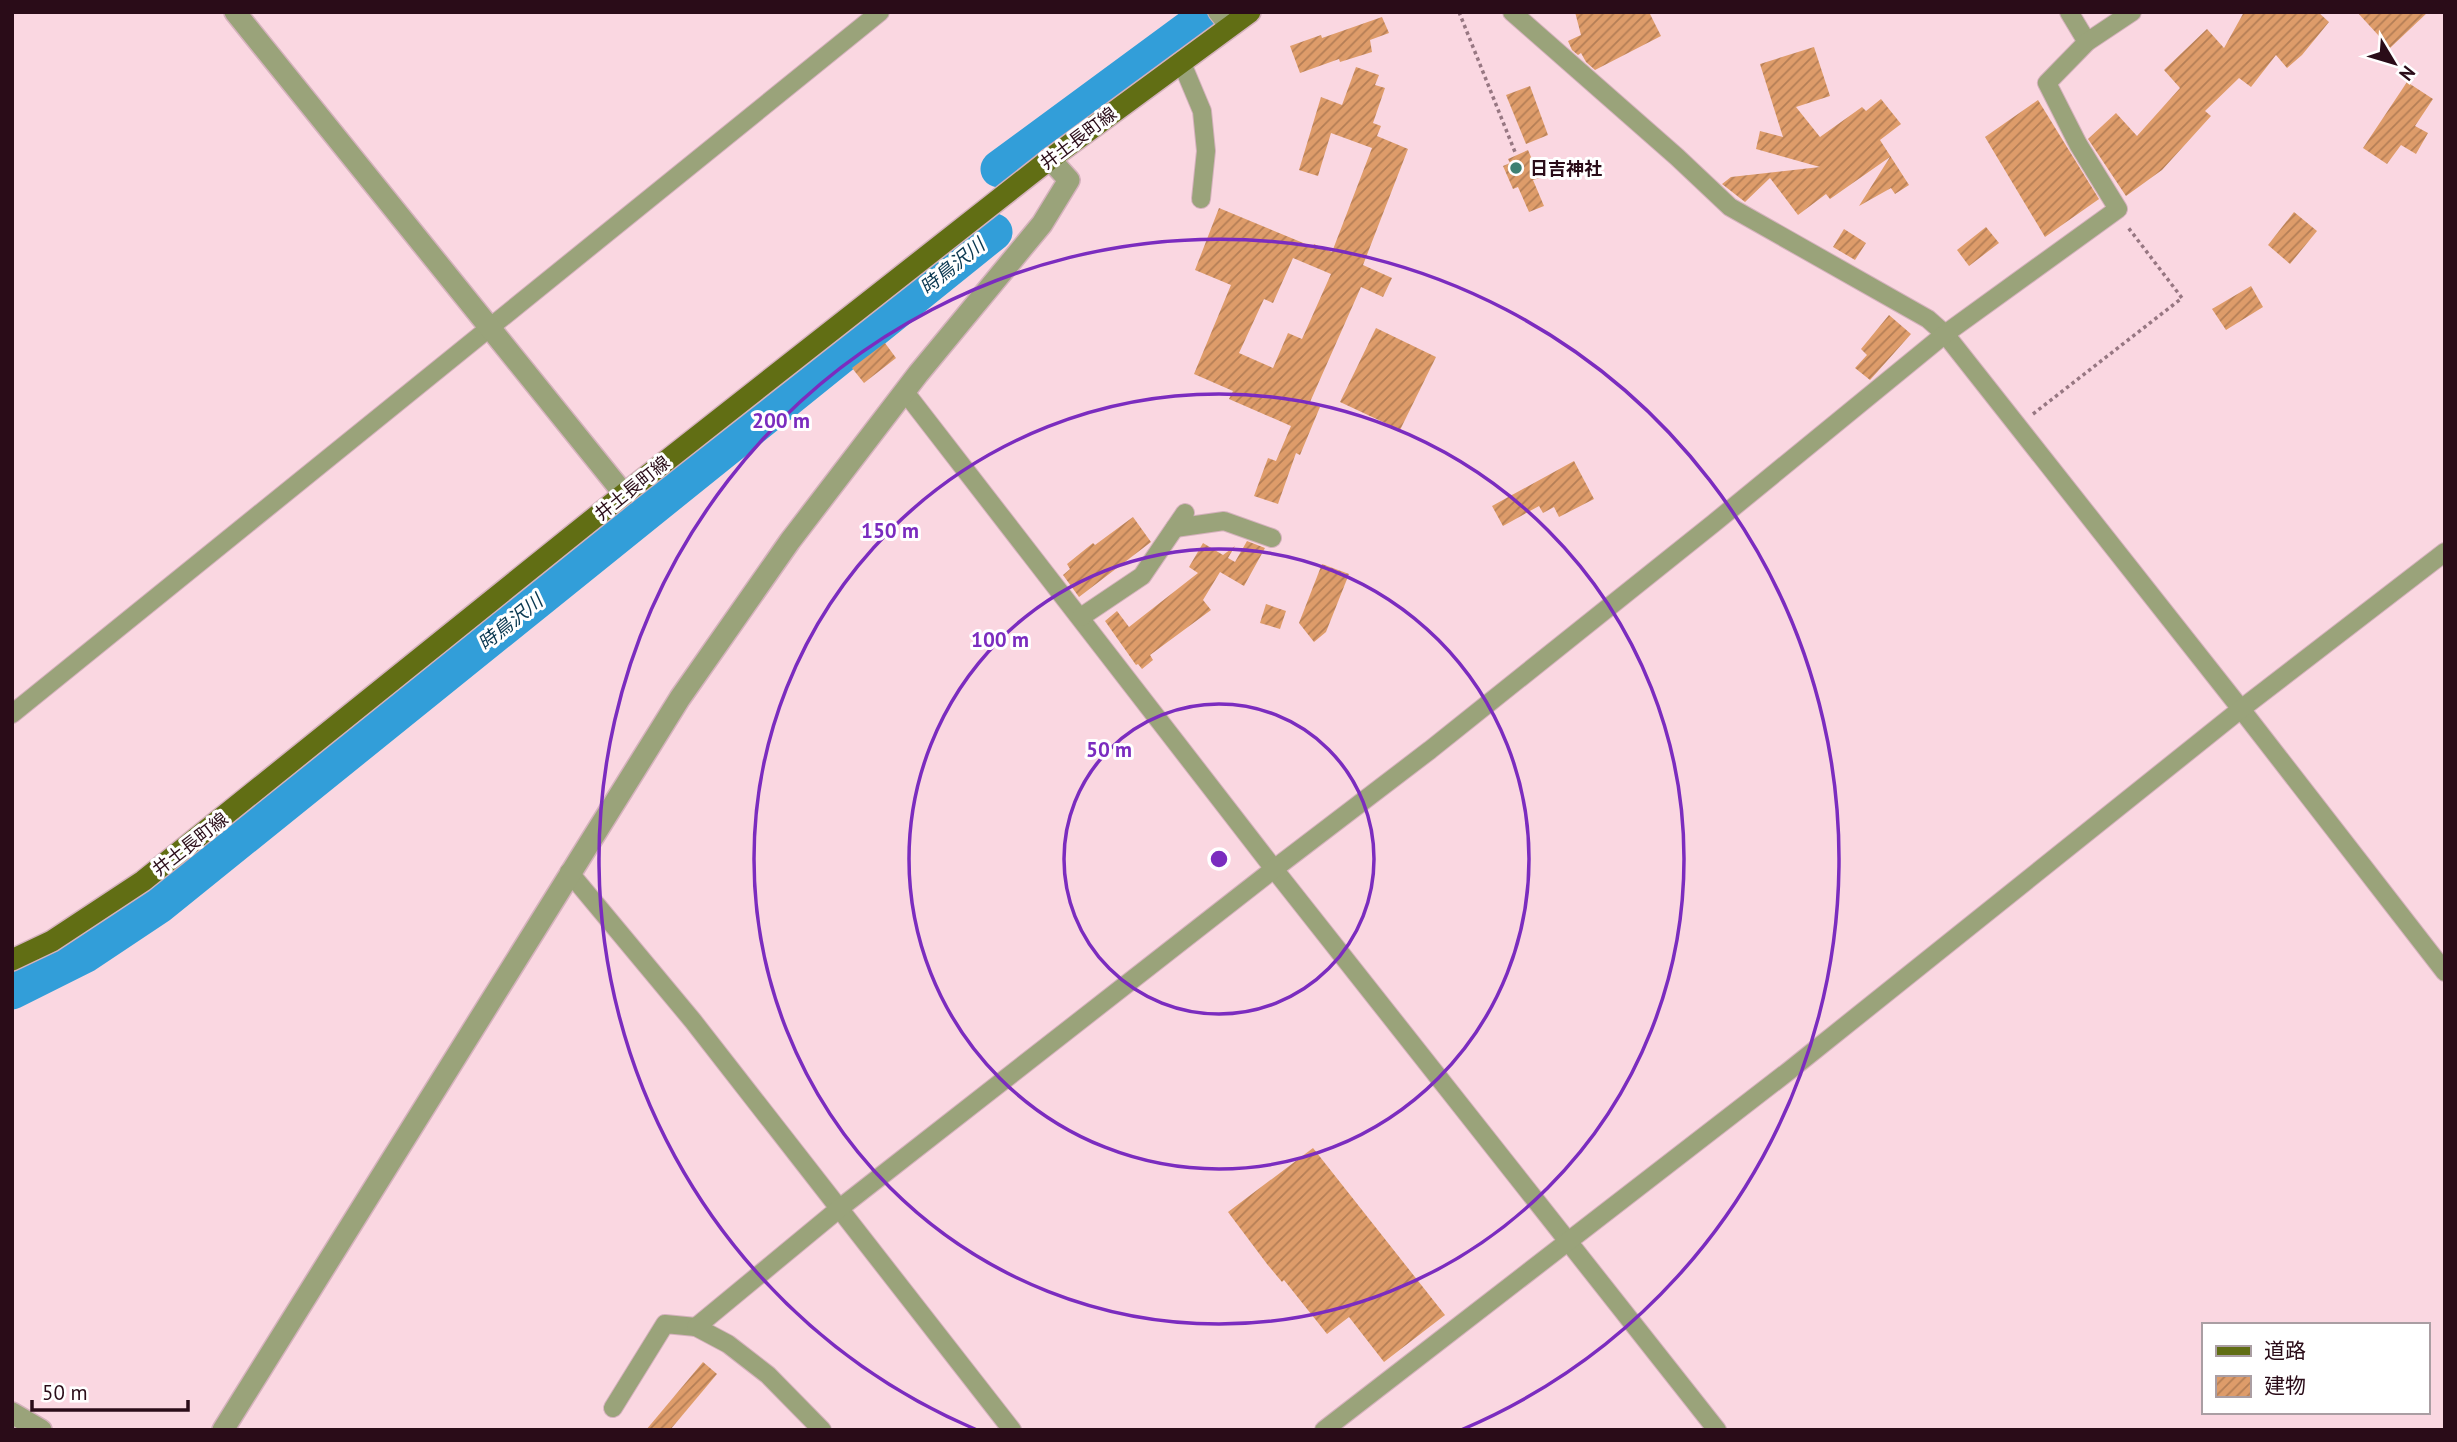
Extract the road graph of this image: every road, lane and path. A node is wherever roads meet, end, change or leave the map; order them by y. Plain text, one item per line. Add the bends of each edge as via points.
1 (235, 12) edge
2 (880, 12) edge
3 (1250, 12) edge
4 (1459, 12) edge
5 (1512, 12) edge
6 (2068, 12) edge
7 (2132, 12) edge
8 (1223, 20) edge
9 (2087, 42) junction
10 (1181, 61) junction
11 (1515, 152) dead end
12 (1050, 159) junction
13 (1200, 199) dead end
14 (2118, 209) junction
15 (489, 327) junction
16 (1945, 334) junction
17 (905, 392) junction
18 (2018, 426) junction
19 (624, 494) junction
20 (1272, 538) dead end
21 (2445, 552) edge
22 (1081, 617) junction
23 (2241, 709) junction
24 (12, 713) edge
25 (1275, 869) junction
26 (569, 872) junction
27 (12, 960) edge
28 (2445, 972) edge
29 (841, 1209) junction
30 (1569, 1240) junction
31 (696, 1326) junction
32 (613, 1408) dead end
33 (12, 1413) edge
34 (1010, 1429) edge
35 (41, 1430) edge
36 (223, 1430) edge
37 (822, 1430) edge
38 (1324, 1430) edge
39 (1717, 1430) edge

1 - 15 street
2 - 15 street
3 - 8 main road, 井土長町線
4 - 11 path
5 - 16 street via 1730,207 1928,319
6 - 9 street
7 - 9 street
8 - 10 main road, 井土長町線
9 - 14 street via 2047,83
10 - 12 main road, 井土長町線
10 - 13 street via 1202,111 1206,151
12 - 17 street via 1069,180 1042,225
12 - 19 main road, 井土長町線
14 - 16 street
14 - 18 path via 2132,235 2182,298
15 - 19 street
15 - 24 street
16 - 18 street
16 - 25 street via 1430,750
17 - 22 street
17 - 26 street via 790,541 680,698
18 - 23 street
19 - 27 main road, 井土長町線 via 143,881 52,940
20 - 22 street via 1224,521 1180,521 1142,576
21 - 23 street
22 - 25 street
23 - 28 street
23 - 30 street via 1790,1070
25 - 29 street
25 - 30 street
26 - 29 street
26 - 36 street
29 - 31 street
29 - 34 street
30 - 38 street
30 - 39 street
31 - 32 street via 665,1324
31 - 37 street via 768,1375
33 - 35 street

